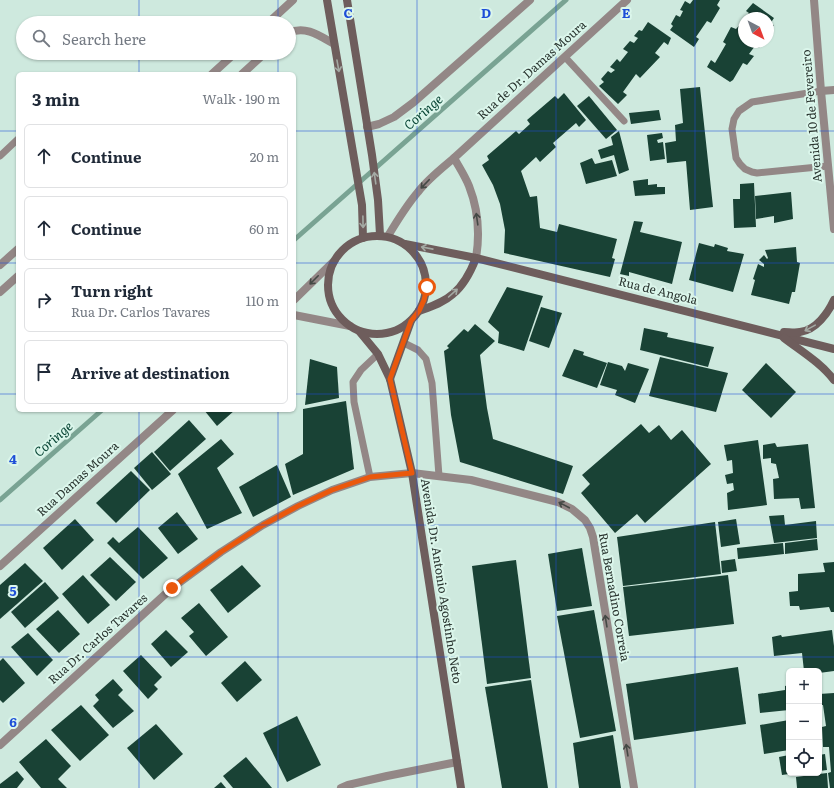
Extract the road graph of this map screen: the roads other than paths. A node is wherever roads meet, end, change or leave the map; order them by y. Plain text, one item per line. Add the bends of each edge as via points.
1 (293, 0) edge
2 (327, 0) edge
3 (347, 0) edge
4 (530, 0) edge
5 (627, 0) edge
6 (814, 0) edge
7 (276, 16) edge
8 (296, 31) edge
9 (334, 44) junction
10 (565, 57) junction
11 (227, 60) edge
12 (257, 60) edge
13 (214, 72) edge
14 (244, 72) edge
15 (834, 90) edge
16 (821, 91) junction
17 (624, 121) dead end
18 (367, 127) junction
19 (16, 141) edge
20 (0, 156) edge
21 (454, 158) junction
22 (828, 166) junction
23 (834, 229) edge
24 (384, 236) junction
25 (363, 238) junction
26 (405, 244) junction
27 (16, 251) edge
28 (476, 258) junction
29 (335, 260) junction
30 (0, 265) edge
31 (16, 278) edge
32 (0, 292) edge
33 (296, 298) edge
34 (834, 300) edge
35 (419, 311) junction
36 (296, 315) edge
37 (411, 321) junction
38 (350, 326) junction
39 (359, 331) junction
40 (776, 334) junction
41 (404, 343) junction
42 (834, 349) edge
43 (378, 354) junction
44 (390, 379) junction
45 (834, 380) edge
46 (171, 412) edge
47 (412, 473) junction
48 (439, 476) junction
49 (370, 477) junction
50 (0, 566) edge
51 (0, 745) edge
52 (457, 762) junction
53 (341, 788) edge
54 (461, 788) edge
55 (634, 788) edge

1 - 7 street
2 - 9 street
3 - 18 street
4 - 18 street via 394,118
5 - 10 street, Rua de Dr. Damas Moura
6 - 16 street, Avenida 10 de Fevereiro
8 - 9 street via 312,32
9 -> 25 street via 362,205
10 - 17 lane
10 - 21 street, Rua de Dr. Damas Moura
11 - 13 street
12 - 14 street
15 - 16 street
16 - 22 street, Avenida 10 de Fevereiro
16 - 22 lane via 752,102 739,111 732,129 736,158 745,169 752,172
24 -> 18 street
19 - 20 lane
21 -> 24 street, Rua de Dr. Damas Moura via 418,191
28 -> 21 street via 478,228 475,205
22 - 23 street, Avenida 10 de Fevereiro
24 - 25 street
24 - 26 street
25 - 29 street via 346,248
28 -> 26 street, Rua de Angola
26 - 35 street via 422,262 426,274 427,287
27 - 30 street
35 -> 28 street via 452,295 461,285
28 - 40 street, Rua de Angola
29 -> 33 street
29 - 38 street via 328,280 330,301 341,319
31 - 32 street
34 -> 40 street via 829,311 811,328 802,332
35 - 37 street
36 - 38 street
37 - 39 street via 392,332 370,334
37 - 41 street
38 - 39 street
39 - 43 street, Avenida Dr. Antonio Agostinho Neto
40 - 42 street, Rua de Angola
40 - 45 street via 812,359
41 - 44 street
41 - 48 lane via 418,350 426,359 432,383
43 - 44 street, Avenida Dr. Antonio Agostinho Neto
43 - 49 lane via 353,382 354,402
44 - 47 street, Avenida Dr. Antonio Agostinho Neto
46 - 50 street, Rua Damas Moura
47 - 48 street, Rua Bernadino Correia
47 - 49 street, Rua Dr. Carlos Tavares
47 - 52 street, Avenida Dr. Antonio Agostinho Neto
55 -> 48 street, Rua Bernadino Correia via 590,528 572,509 558,502 471,480
49 - 51 street, Rua Dr. Carlos Tavares via 332,490 298,506 221,552 172,588
52 - 53 street
52 - 54 street, Avenida Dr. Antonio Agostinho Neto

